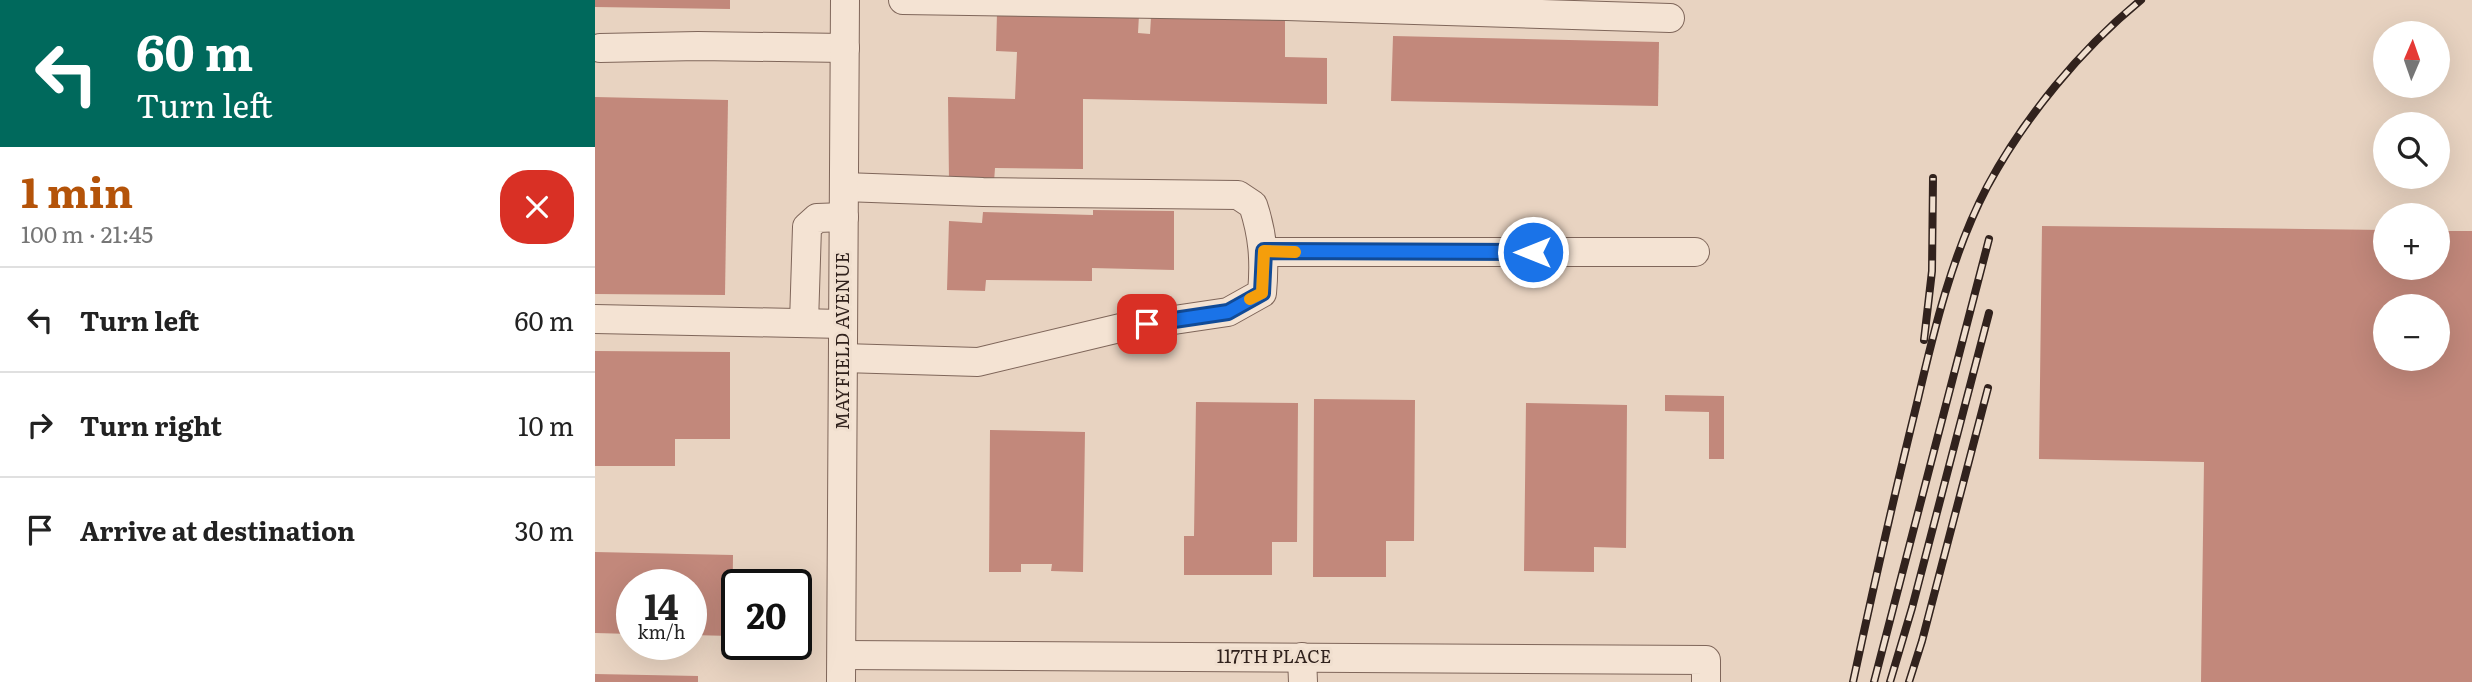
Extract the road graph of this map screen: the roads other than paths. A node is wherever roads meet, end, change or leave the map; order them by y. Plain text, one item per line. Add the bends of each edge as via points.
1 (845, 0) edge
2 (904, 0) edge
3 (1670, 18) dead end
4 (600, 48) dead end
5 (845, 48) junction
6 (844, 187) junction
7 (844, 217) junction
8 (1264, 251) junction
9 (1695, 252) dead end
10 (595, 319) edge
11 (803, 323) junction
12 (843, 324) junction
13 (843, 358) junction
14 (841, 668) edge
15 (1302, 670) edge
16 (1706, 671) edge

1 - 5 street, MAYFIELD AVENUE
2 - 3 street
4 - 5 street
5 - 6 street, MAYFIELD AVENUE
6 - 7 street, MAYFIELD AVENUE
6 - 8 street via 1238,195 1253,205
7 - 11 street via 817,218 807,227
7 - 12 street, MAYFIELD AVENUE
8 - 9 street
8 - 13 street via 1262,293 1228,312 1120,328 978,362
10 - 11 street
11 - 12 street
12 - 13 street, MAYFIELD AVENUE
13 - 14 street, MAYFIELD AVENUE
14 - 15 street, 117TH PLACE
15 - 16 street, 117TH PLACE

